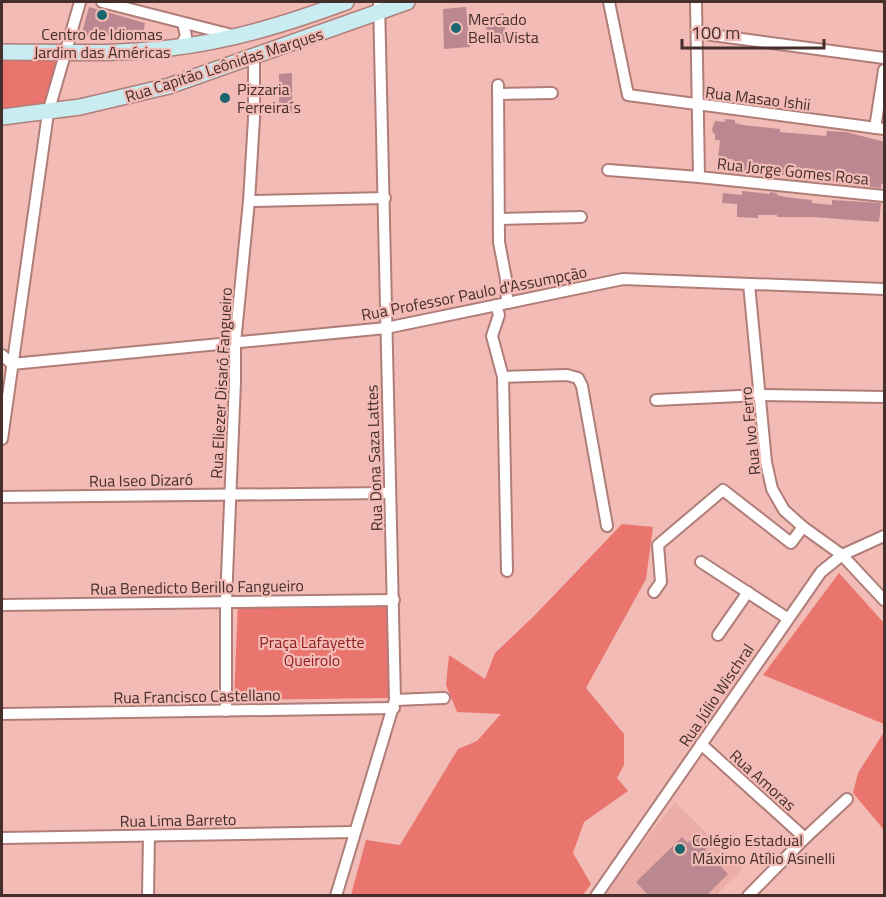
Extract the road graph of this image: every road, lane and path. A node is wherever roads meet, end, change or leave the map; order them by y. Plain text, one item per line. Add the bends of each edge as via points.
1 (80, 2) edge
2 (102, 2) edge
3 (346, 2) edge
4 (407, 2) edge
5 (609, 2) edge
6 (696, 2) edge
7 (379, 7) edge
8 (183, 23) junction
9 (697, 33) junction
10 (238, 37) junction
11 (180, 47) junction
12 (2, 52) edge
13 (65, 52) junction
14 (254, 57) junction
15 (885, 58) edge
16 (885, 70) edge
17 (552, 93) dead end
18 (698, 105) junction
19 (48, 113) junction
20 (2, 117) edge
21 (880, 128) edge
22 (608, 170) dead end
23 (699, 177) junction
24 (885, 196) edge
25 (385, 198) junction
26 (249, 201) junction
27 (581, 217) dead end
28 (499, 219) junction
29 (748, 284) junction
30 (885, 289) edge
31 (501, 304) junction
32 (386, 328) junction
33 (235, 343) junction
34 (2, 356) edge
35 (12, 364) junction
36 (503, 377) junction
37 (760, 395) junction
38 (885, 397) edge
39 (657, 400) dead end
40 (2, 439) edge
41 (389, 492) junction
42 (231, 494) junction
43 (2, 497) edge
44 (608, 526) dead end
45 (803, 528) junction
46 (885, 536) edge
47 (842, 555) junction
48 (701, 562) dead end
49 (507, 571) dead end
50 (654, 592) dead end
51 (748, 592) junction
52 (394, 600) junction
53 (885, 600) edge
54 (226, 601) junction
55 (2, 605) edge
56 (788, 618) junction
57 (718, 635) dead end
58 (444, 698) dead end
59 (394, 704) junction
60 (226, 711) junction
61 (2, 714) edge
62 (701, 744) junction
63 (847, 799) dead end
64 (354, 832) junction
65 (149, 836) junction
66 (2, 838) edge
67 (805, 838) junction
68 (148, 896) edge
69 (336, 896) edge
70 (596, 896) edge
71 (748, 896) edge

1 - 13 street
2 - 8 street
3 - 10 main road, Rua Capitão Leônidas Marques
4 - 7 main road, Rua Capitão Leônidas Marques
5 - 18 street, Rua Masao Ishii via 628,95
6 - 9 street, Rua Jorge Gomes Rosa
7 - 14 main road, Rua Capitão Leônidas Marques
7 - 25 street, Rua Dona Saza Lattes
8 - 10 street
8 - 11 street via 186,36
9 - 15 street
9 - 18 street, Rua Jorge Gomes Rosa
10 - 11 main road, Rua Capitão Leônidas Marques
11 - 13 main road, Rua Capitão Leônidas Marques
12 - 13 main road, Rua Capitão Leônidas Marques
13 - 19 street
14 - 19 main road, Rua Capitão Leônidas Marques via 137,95
14 - 26 street, Rua Eliezer Disaró Fangueiro
16 - 21 street
17 - 28 street via 498,89
18 - 21 street, Rua Masao Ishii
18 - 23 street, Rua Jorge Gomes Rosa
19 - 20 main road, Rua Capitão Leônidas Marques
19 - 35 street
22 - 23 street, Rua Jorge Gomes Rosa
23 - 24 street, Rua Jorge Gomes Rosa
25 - 26 street
25 - 32 street, Rua Dona Saza Lattes
26 - 33 street, Rua Eliezer Disaró Fangueiro
27 - 28 street
28 - 31 street via 499,247 507,283
29 - 30 street, Rua Professor Paulo d'Assumpção
29 - 31 street, Rua Professor Paulo d'Assumpção via 623,279
29 - 37 street, Rua Ivo Ferro
31 - 32 street, Rua Professor Paulo d'Assumpção
31 - 36 street via 492,336
32 - 33 street, Rua Professor Paulo d'Assumpção
32 - 41 street, Rua Dona Saza Lattes
33 - 35 street, Rua Professor Paulo d'Assumpção
33 - 42 street, Rua Eliezer Disaró Fangueiro
34 - 35 street
35 - 40 street
36 - 44 street via 578,378
36 - 49 street
37 - 38 street
37 - 39 street
37 - 45 street, Rua Ivo Ferro via 772,489 784,510
41 - 42 street, Rua Iseo Dizaró
41 - 52 street, Rua Dona Saza Lattes
42 - 43 street, Rua Iseo Dizaró
42 - 54 street, Rua Eliezer Disaró Fangueiro
45 - 47 street, Rua Ivo Ferro
45 - 50 street via 791,543 723,490 658,545 661,582
46 - 47 street, Rua Júlio Wischral
47 - 53 street, Rua Ivo Ferro
47 - 56 street, Rua Júlio Wischral via 821,572
48 - 51 street
51 - 56 street
51 - 57 street
52 - 54 street, Rua Benedicto Berillo Fangueiro
52 - 59 street, Rua Dona Saza Lattes
54 - 55 street, Rua Benedicto Berillo Fangueiro
54 - 60 street, Rua Eliezer Disaró Fangueiro
56 - 62 street, Rua Júlio Wischral
58 - 59 street, Rua Francisco Castellano
59 - 60 street, Rua Francisco Castellano
59 - 64 street, Rua Dona Saza Lattes
60 - 61 street, Rua Francisco Castellano
62 - 67 street, Rua Amoras
62 - 70 street, Rua Júlio Wischral
63 - 67 street
64 - 65 street, Rua Lima Barreto
64 - 69 street, Rua Dona Saza Lattes
65 - 66 street, Rua Lima Barreto
65 - 68 street
67 - 71 street

